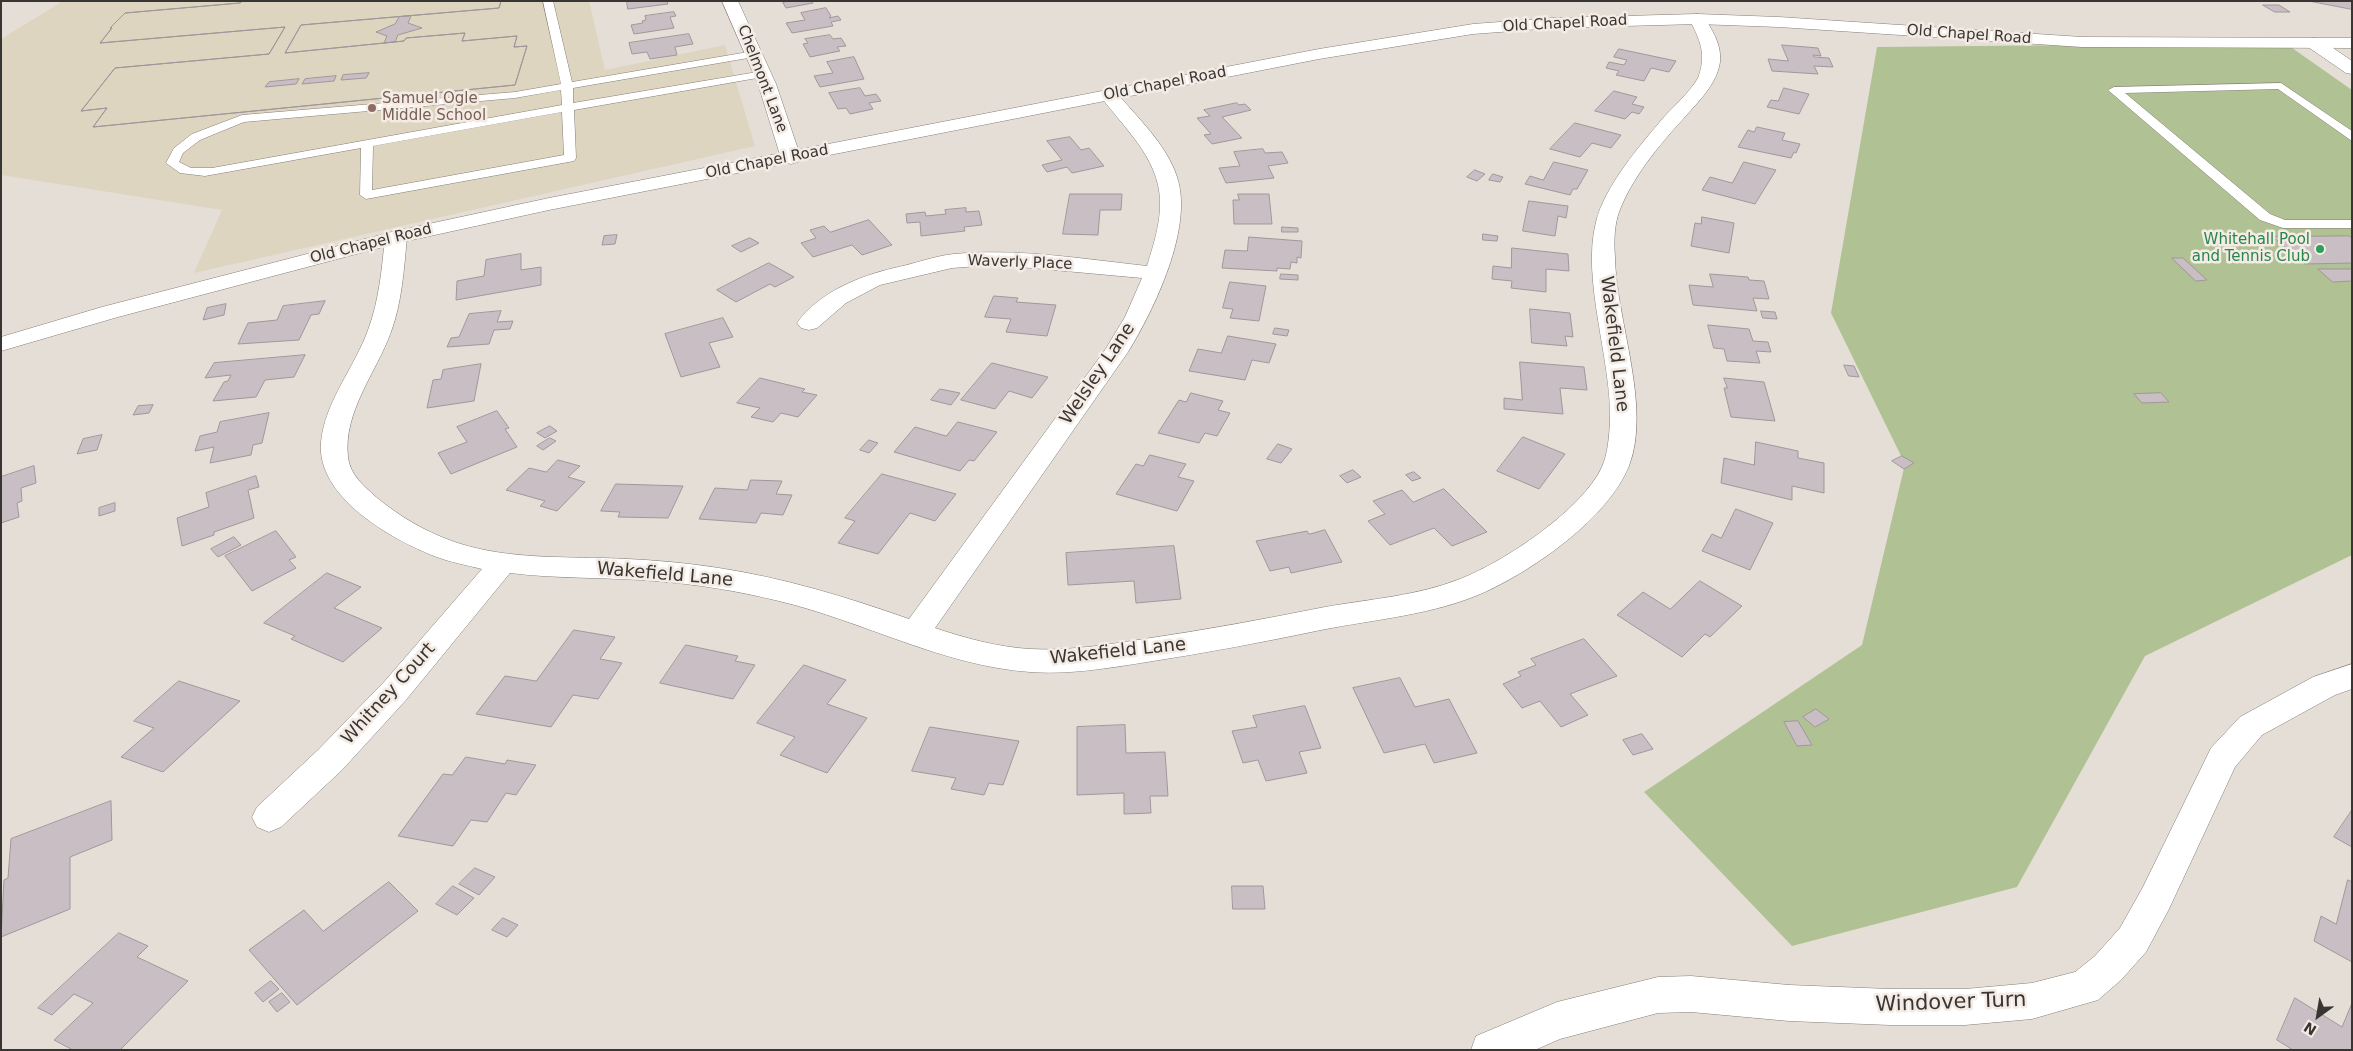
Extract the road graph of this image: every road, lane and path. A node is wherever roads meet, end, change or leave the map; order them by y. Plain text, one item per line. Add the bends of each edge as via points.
1 (548, 1) edge
2 (730, 1) edge
3 (1539, 8) dead end
4 (1697, 19) junction
5 (1553, 23) junction
6 (2314, 43) junction
7 (2352, 43) edge
8 (754, 54) junction
9 (2352, 69) edge
10 (762, 74) junction
11 (567, 87) junction
12 (1109, 95) junction
13 (568, 107) junction
14 (2352, 137) edge
15 (367, 144) junction
16 (791, 158) junction
17 (2352, 224) edge
18 (396, 237) junction
19 (1156, 273) junction
20 (809, 323) dead end
21 (1, 344) edge
22 (502, 564) junction
23 (915, 633) junction
24 (2352, 676) edge
25 (269, 817) dead end
26 (1490, 1050) edge

1 - 11 lane
2 - 8 street, Chelmont Lane
3 - 5 street
4 - 5 street, Old Chapel Road
4 - 6 street, Old Chapel Road via 2082,42
4 - 23 street, Wakefield Lane via 1712,52 1708,76 1634,169 1607,218 1603,238 1605,294 1622,394 1624,425 1618,460 1609,482 1550,537 1505,569 1469,588 1420,601 1198,643 1074,660 1020,660 968,652
5 - 12 street, Old Chapel Road via 1473,29 1386,42
6 - 7 street, Old Chapel Road
6 - 9 street
8 - 10 street, Chelmont Lane
8 - 11 lane
10 - 13 lane
10 - 16 street, Chelmont Lane
11 - 13 lane
11 - 15 lane via 514,95 242,120 196,137 178,151 172,163 186,172 206,172
12 - 16 street, Old Chapel Road
12 - 19 street, Welsley Lane via 1144,139 1168,178 1171,204
13 - 15 lane
13 - 15 lane via 570,158 366,195
14 - 17 lane via 2281,86 2114,90 2265,217 2283,224
16 - 18 street, Old Chapel Road
18 - 21 street, Old Chapel Road
18 - 22 street, Wakefield Lane via 390,297 378,336 338,420 336,464 344,481 391,523 432,544
19 - 20 street, Waverly Place via 1032,261 952,261 872,280 838,298
19 - 23 street, Welsley Lane via 1139,313 1116,352
22 - 23 street, Wakefield Lane via 686,573 758,584 866,615
22 - 25 street, Whitney Court via 395,691 330,760
24 - 26 street, Windover Turn via 2324,686 2251,726 2224,758 2133,940 2108,968 2085,987 2032,1001 1965,1007 1890,1008 1691,994 1658,996 1556,1021

